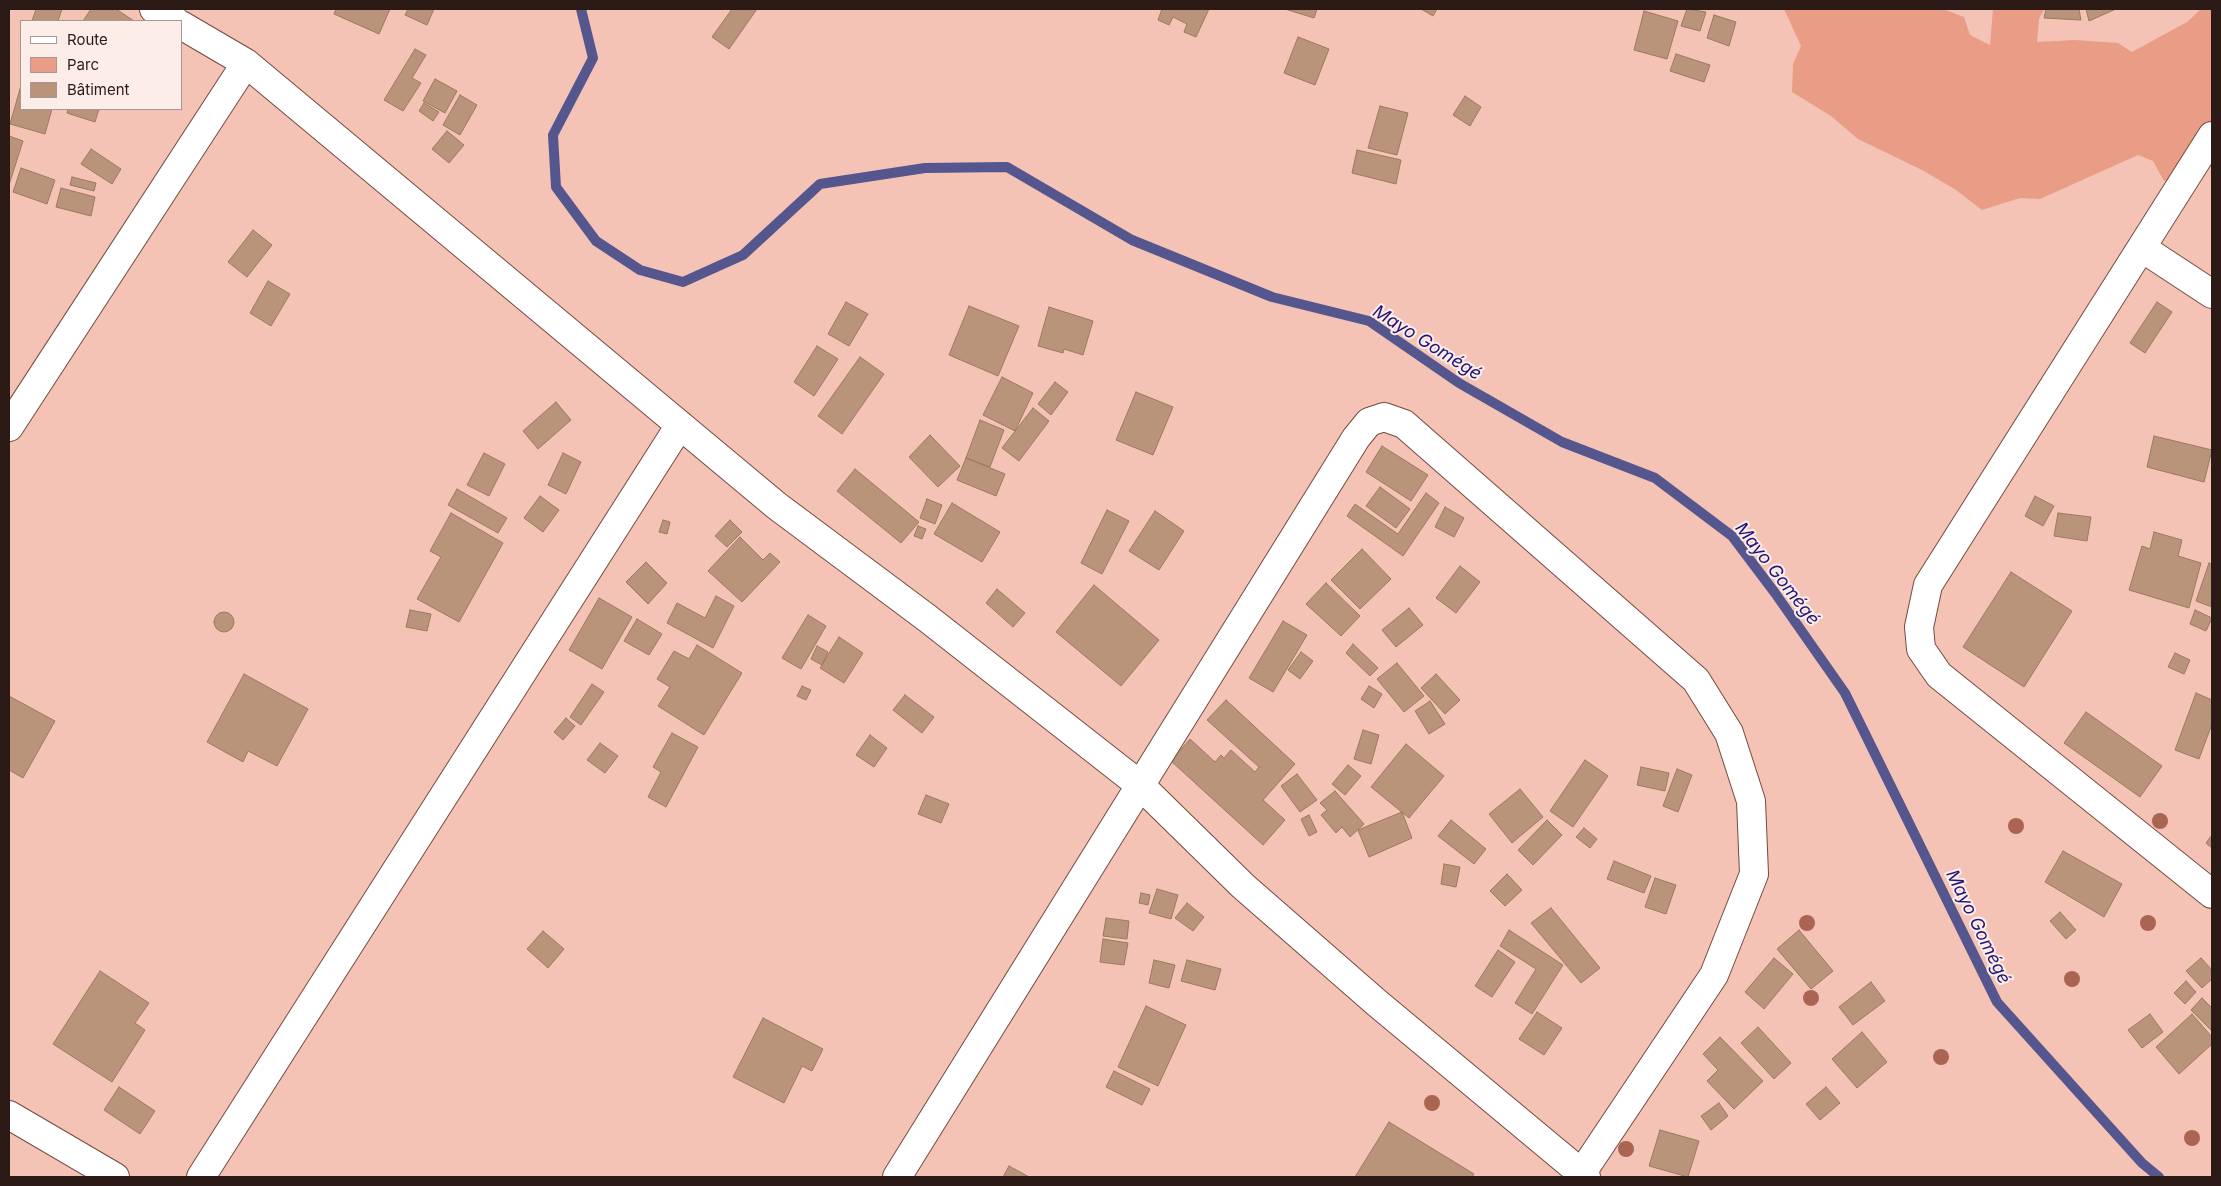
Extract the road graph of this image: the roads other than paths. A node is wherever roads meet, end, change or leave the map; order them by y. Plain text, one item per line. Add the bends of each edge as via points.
1 (154, 9) edge
2 (173, 20) edge
3 (182, 26) edge
4 (246, 63) junction
5 (2212, 136) edge
6 (2142, 248) junction
7 (2212, 294) edge
8 (680, 425) junction
9 (9, 427) edge
10 (1140, 785) junction
11 (2212, 894) edge
12 (9, 1114) edge
13 (1582, 1176) edge
14 (115, 1177) edge
15 (201, 1177) edge
16 (897, 1177) edge

1 - 2 street
3 - 4 street
4 - 8 street
4 - 9 street
5 - 6 street
6 - 7 street
6 - 11 street via 1928,585 1919,627 1921,649 1939,676
8 - 10 street via 777,506 927,618
8 - 15 street
10 - 13 street via 1243,886 1377,1004
10 - 13 street via 1356,438 1370,422 1384,417 1404,424 1696,680 1729,733 1751,801 1754,874 1714,975
10 - 16 street
12 - 14 street

